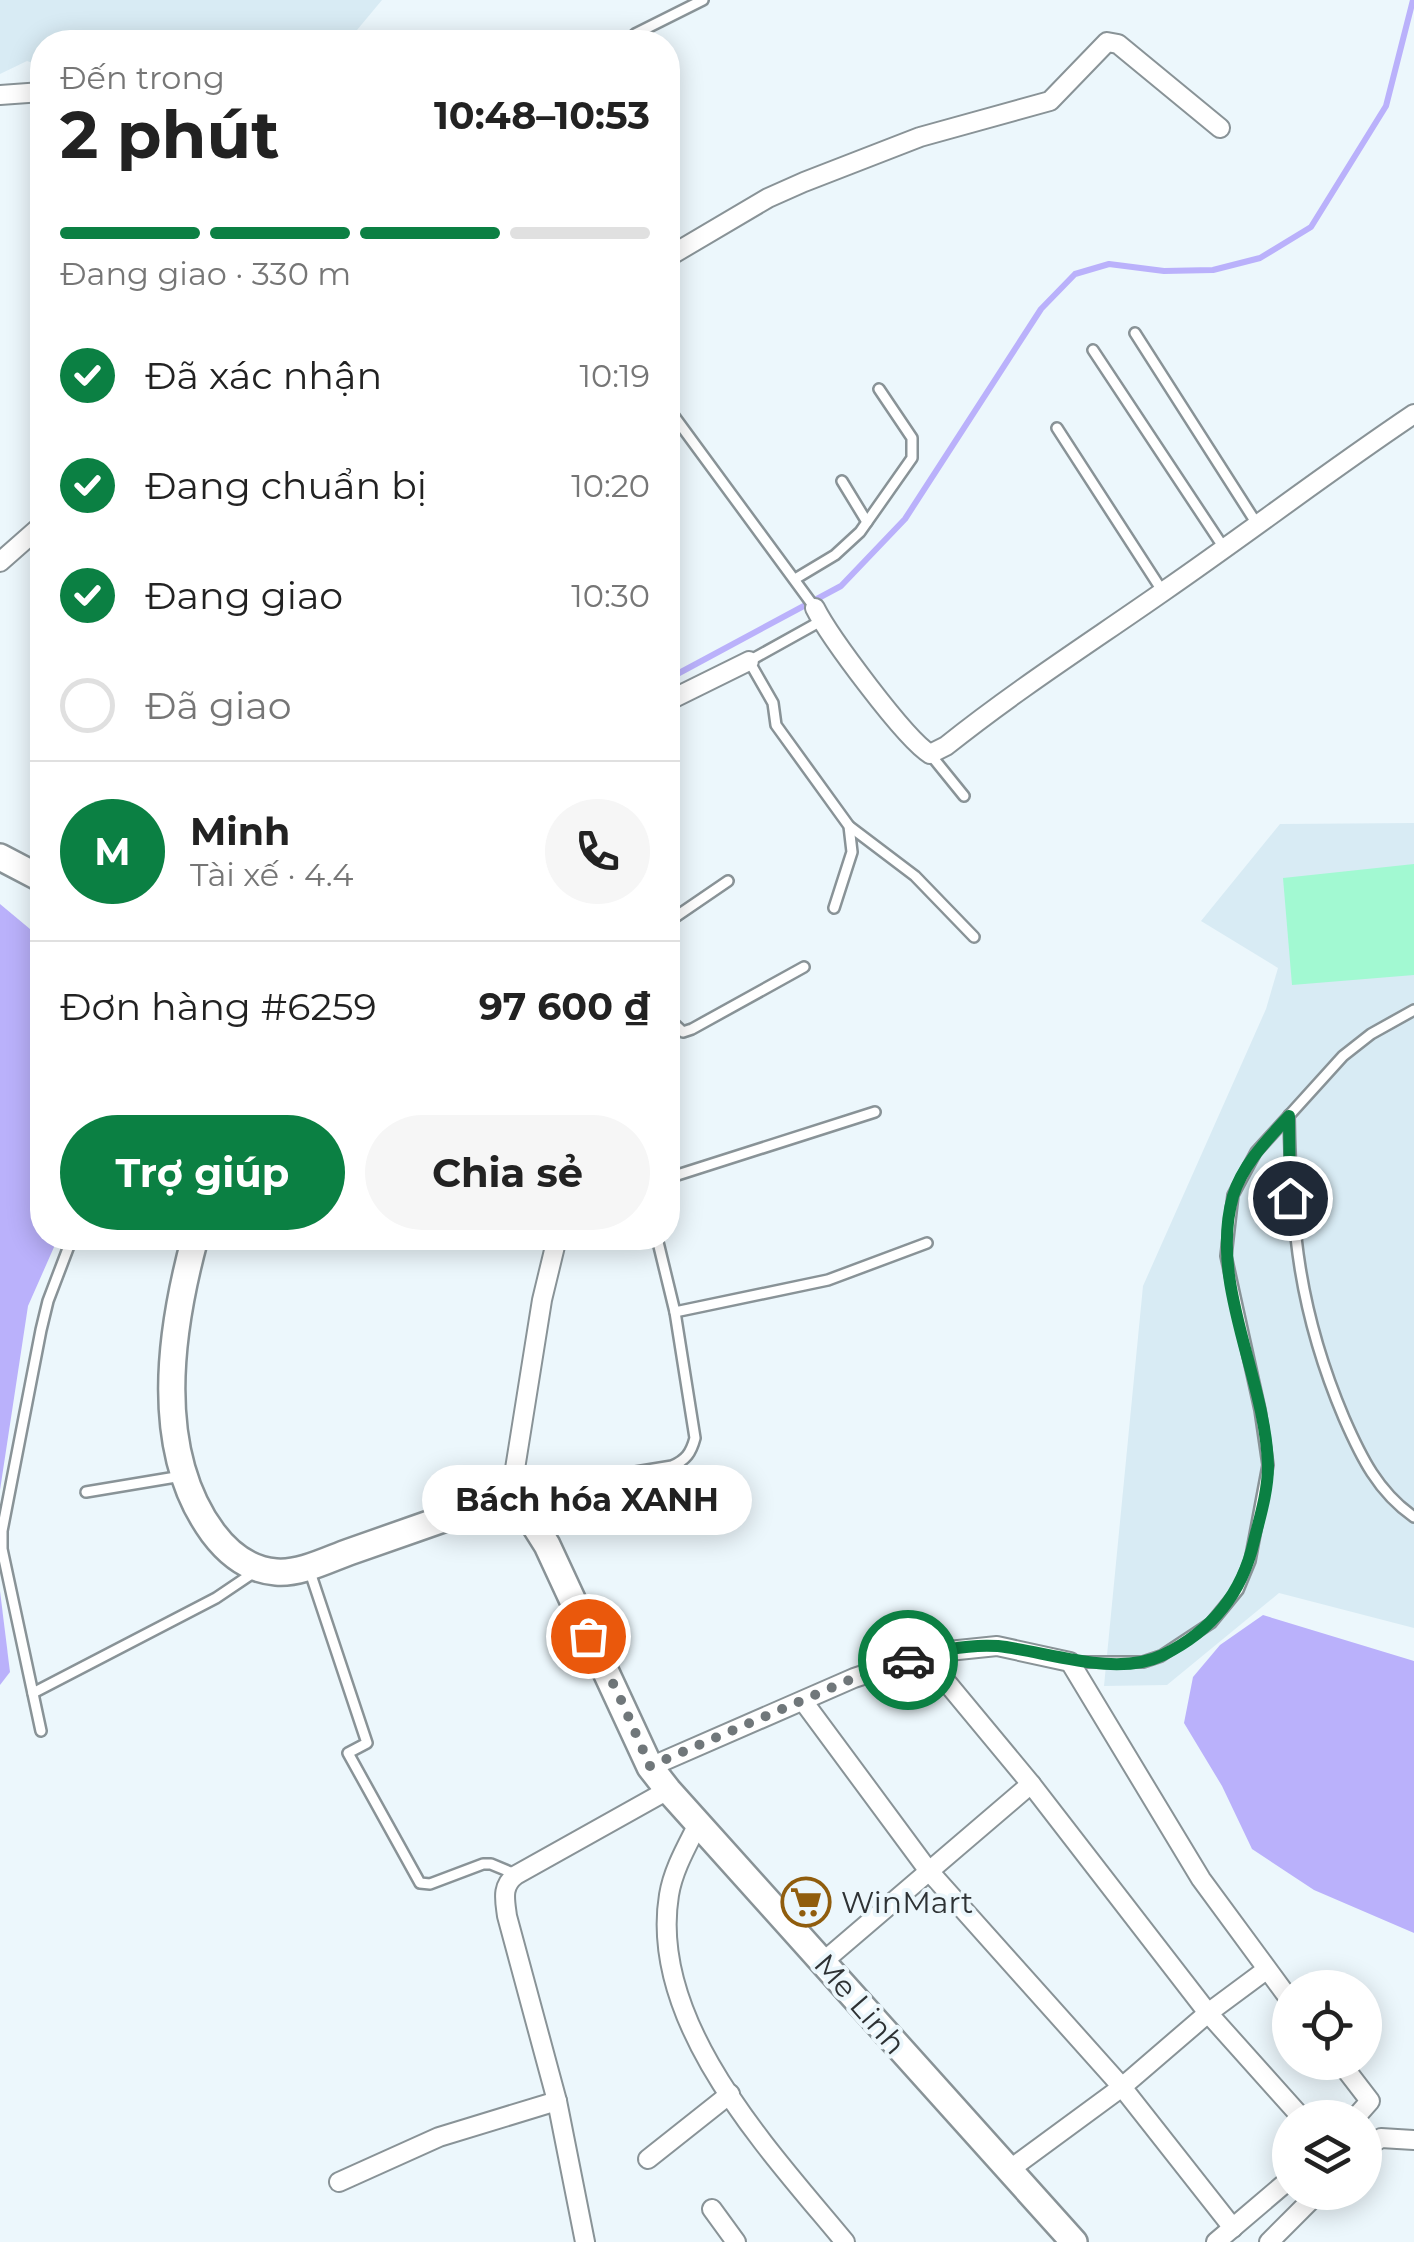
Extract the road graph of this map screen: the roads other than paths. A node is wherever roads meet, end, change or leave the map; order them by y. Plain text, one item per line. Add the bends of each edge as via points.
1 (704, 0) edge
2 (643, 30) edge
3 (30, 93) edge
4 (0, 96) edge
5 (1220, 128) dead end
6 (680, 250) edge
7 (1135, 332) dead end
8 (1093, 350) dead end
9 (880, 389) dead end
10 (1414, 414) edge
11 (680, 424) edge
12 (1057, 428) dead end
13 (842, 482) dead end
14 (867, 522) junction
15 (1257, 524) junction
16 (30, 536) edge
17 (1224, 548) junction
18 (0, 562) edge
19 (798, 583) junction
20 (1163, 592) junction
21 (818, 614) junction
22 (749, 661) junction
23 (680, 696) edge
24 (930, 754) junction
25 (964, 796) dead end
26 (849, 826) junction
27 (0, 857) edge
28 (30, 873) edge
29 (728, 881) dead end
30 (834, 908) dead end
31 (680, 914) edge
32 (974, 938) dead end
33 (804, 968) dead end
34 (1414, 1010) edge
35 (680, 1031) edge
36 (876, 1112) dead end
37 (1289, 1116) junction
38 (680, 1174) edge
39 (927, 1243) dead end
40 (67, 1250) edge
41 (192, 1250) edge
42 (554, 1250) edge
43 (660, 1250) edge
44 (675, 1312) junction
45 (185, 1476) junction
46 (86, 1492) dead end
47 (510, 1500) junction
48 (1414, 1517) edge
49 (308, 1567) junction
50 (260, 1568) junction
51 (924, 1655) junction
52 (1070, 1662) junction
53 (33, 1693) junction
54 (803, 1701) junction
55 (41, 1730) dead end
56 (650, 1766) junction
57 (1031, 1784) junction
58 (668, 1790) junction
59 (698, 1824) junction
60 (928, 1870) junction
61 (516, 1875) junction
62 (824, 1961) junction
63 (1266, 1970) junction
64 (1272, 1978) edge
65 (1208, 2012) junction
66 (1354, 2080) edge
67 (1122, 2087) junction
68 (730, 2094) junction
69 (557, 2100) junction
70 (1286, 2100) edge
71 (1369, 2100) edge
72 (1382, 2138) edge
73 (1414, 2140) edge
74 (648, 2160) dead end
75 (1009, 2170) junction
76 (339, 2182) dead end
77 (1272, 2194) edge
78 (712, 2209) dead end
79 (1301, 2210) edge
80 (1232, 2228) junction
81 (584, 2242) edge
82 (736, 2242) edge
83 (844, 2242) edge
84 (1074, 2242) edge
85 (1216, 2242) edge
86 (1269, 2242) edge

1 - 2 lane
3 - 4 street
5 - 6 street via 1108,42 1050,101 920,137 804,182
7 - 15 lane
8 - 17 lane
9 - 14 lane via 914,448
10 - 15 street
11 - 19 lane
12 - 20 lane
13 - 14 lane
14 - 19 lane
15 - 17 street
16 - 18 street
17 - 20 street
19 - 21 lane
20 - 24 street
21 - 22 lane
21 - 24 street
22 - 23 street
22 - 26 lane via 773,703 776,725
24 - 25 lane
26 - 30 lane via 852,852
26 - 32 lane via 915,876
27 - 28 street
29 - 31 lane
33 - 35 lane
34 - 37 lane via 1343,1056
36 - 38 lane
37 - 48 lane via 1292,1223 1316,1346 1361,1457 1388,1496
37 - 52 lane via 1244,1171 1228,1227 1226,1256 1268,1464 1244,1576 1223,1611 1161,1656
39 - 44 lane via 828,1280
40 - 53 lane via 41,1330 2,1530
41 - 45 street via 171,1384
42 - 47 street
43 - 44 lane
44 - 47 lane via 692,1451 683,1461
45 - 46 lane
45 - 50 street via 223,1546
47 - 49 street
47 - 56 street, Me Linh via 547,1545
49 - 50 street via 277,1573
49 - 61 lane via 367,1743 348,1753 420,1883 483,1864
50 - 53 lane via 216,1598
51 - 52 street via 996,1646
51 - 54 street
51 - 57 street
52 - 63 street via 1201,1880
53 - 55 lane
54 - 56 street
54 - 60 street
56 - 58 street, Me Linh
57 - 60 street
57 - 65 street
58 - 59 street, Me Linh
58 - 61 street
59 - 62 street, Me Linh
59 - 68 street via 669,1893 668,1960 685,2019
60 - 62 street
60 - 67 street
61 - 69 street via 505,1888 507,1916
62 - 75 street, Me Linh
63 - 64 street
63 - 65 street
65 - 67 street
65 - 70 street
66 - 71 street
67 - 75 street
67 - 80 street
68 - 74 street
68 - 83 street
69 - 76 street via 439,2138
69 - 81 street
72 - 73 street
75 - 84 street, Me Linh
77 - 80 street
78 - 82 street
79 - 86 street
80 - 85 street

